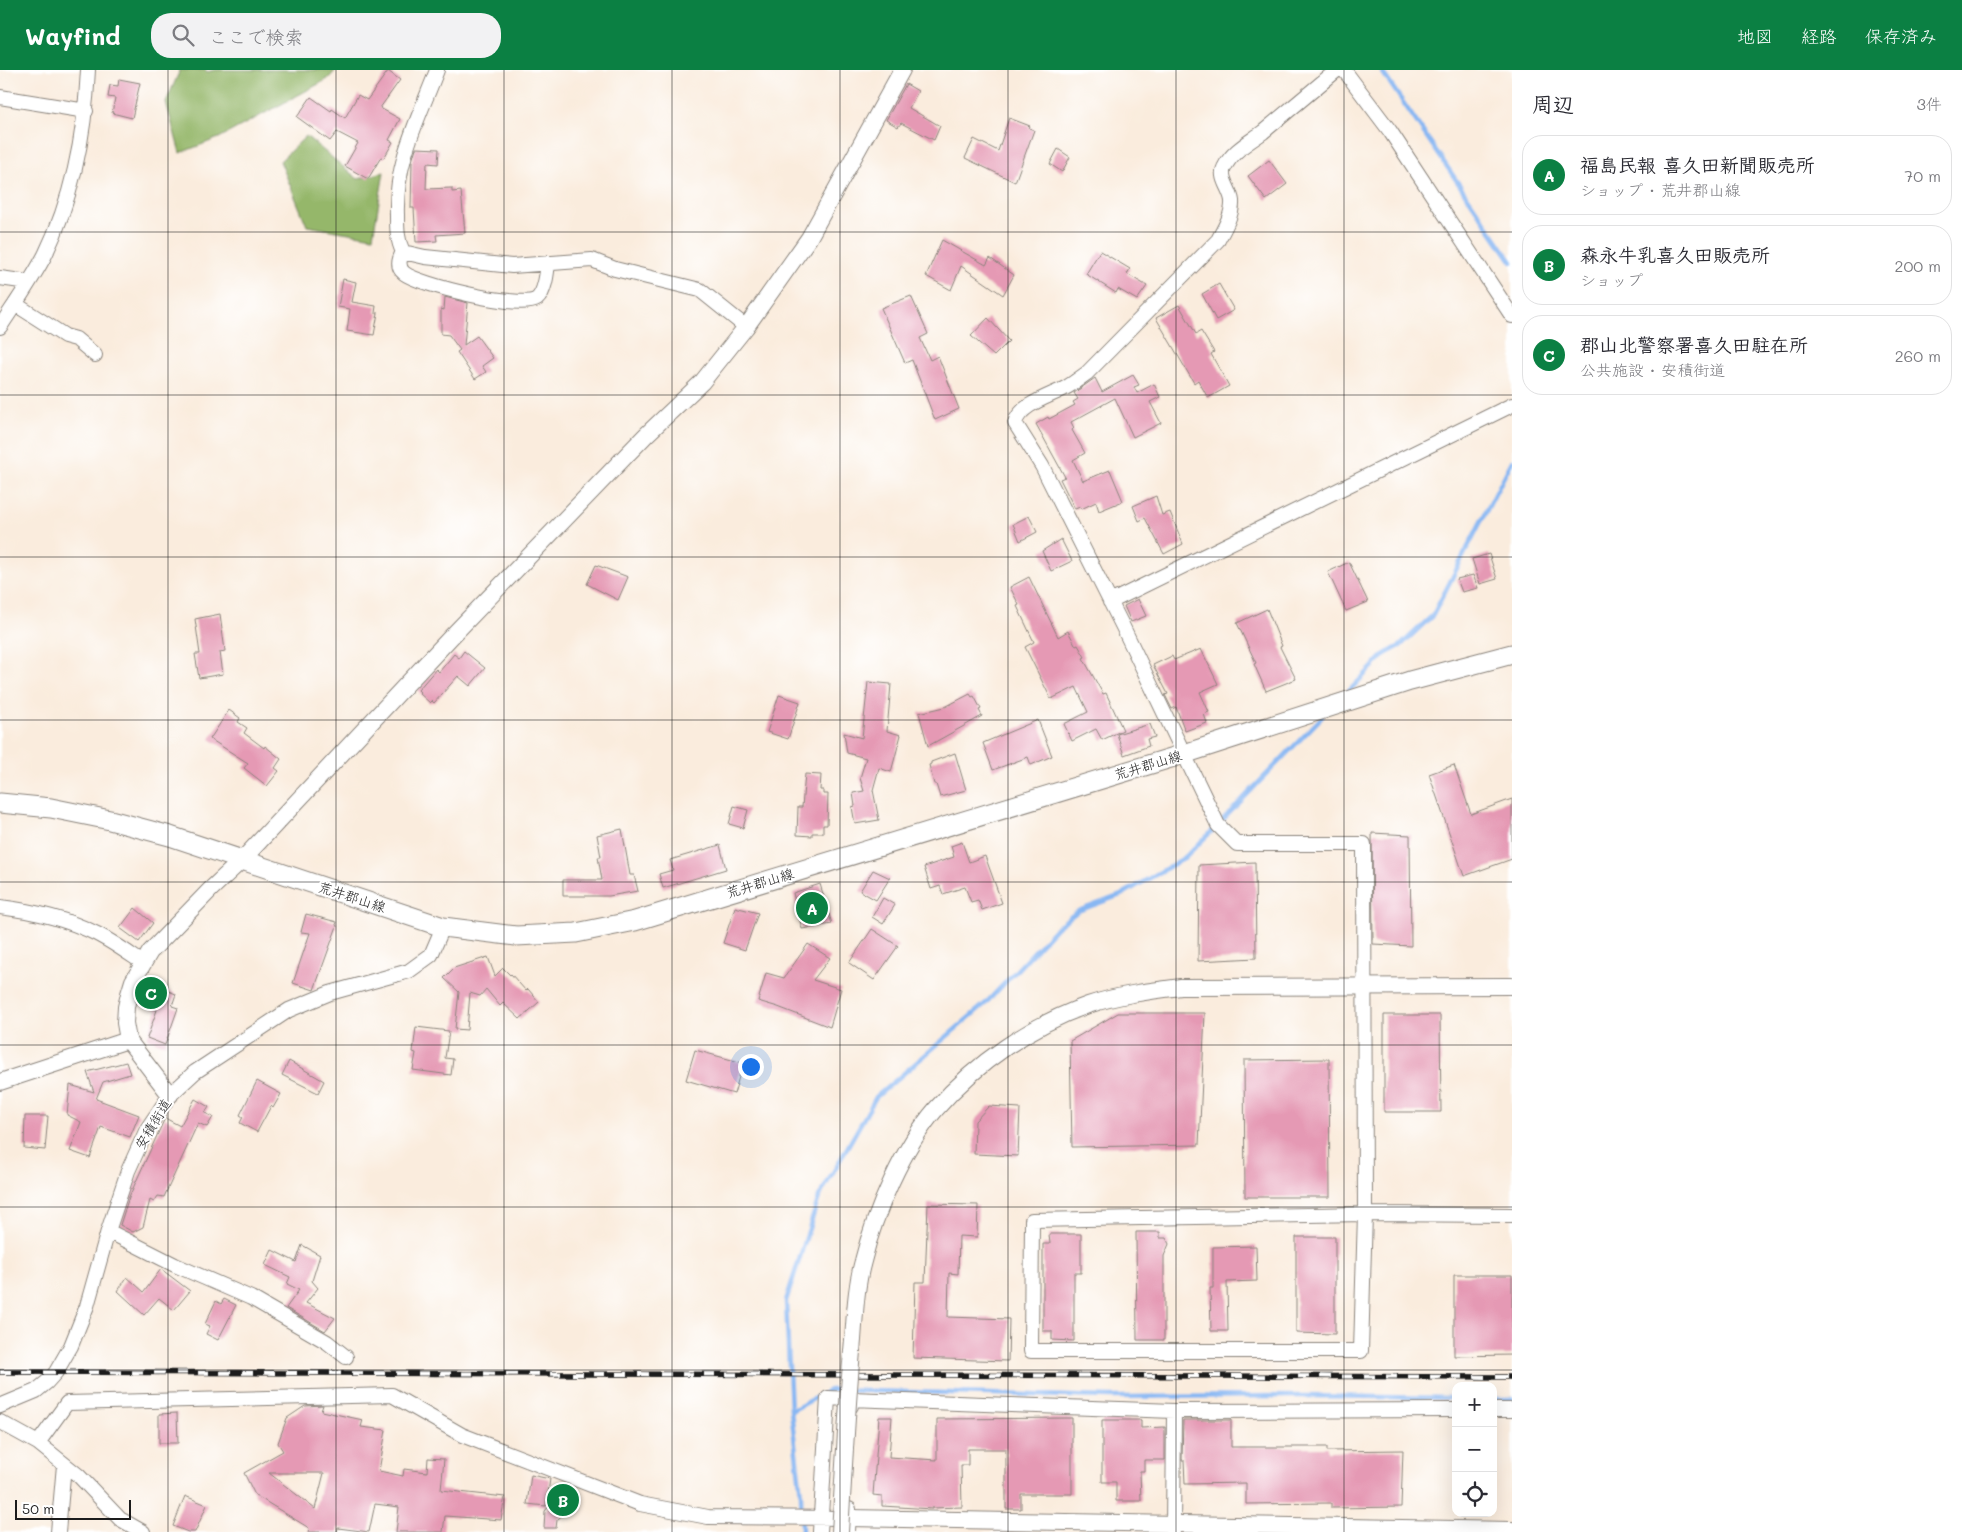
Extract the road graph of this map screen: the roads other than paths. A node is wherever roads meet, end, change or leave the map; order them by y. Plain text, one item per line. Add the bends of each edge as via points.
1 (88, 70) edge
2 (437, 70) edge
3 (902, 70) edge
4 (1337, 70) edge
5 (1344, 70) edge
6 (0, 97) edge
7 (86, 111) junction
8 (403, 252) junction
9 (548, 263) junction
10 (0, 278) edge
11 (28, 282) junction
12 (15, 304) junction
13 (1512, 316) edge
14 (0, 327) edge
15 (746, 327) junction
16 (95, 355) dead end
17 (1512, 405) edge
18 (1110, 602) junction
19 (1512, 654) edge
20 (1184, 754) junction
21 (0, 803) edge
22 (242, 860) junction
23 (0, 907) edge
24 (443, 927) junction
25 (143, 963) junction
26 (1364, 986) junction
27 (1512, 986) edge
28 (128, 1040) junction
29 (0, 1082) edge
30 (170, 1095) junction
31 (1365, 1214) junction
32 (1512, 1215) edge
33 (108, 1231) junction
34 (346, 1357) dead end
35 (851, 1399) junction
36 (0, 1406) edge
37 (1452, 1410) edge
38 (1497, 1410) edge
39 (1512, 1410) edge
40 (1174, 1411) junction
41 (0, 1422) edge
42 (38, 1443) junction
43 (64, 1465) junction
44 (820, 1525) edge
45 (849, 1525) edge
46 (1173, 1528) edge
47 (1512, 1530) edge
48 (58, 1532) edge
49 (143, 1532) edge
50 (840, 1532) edge

1 - 7 street
2 - 8 street via 399,172 396,199 398,241
3 - 15 street via 809,238
4 - 18 street via 1229,159 1223,178 1232,202 1218,240 1087,373 1026,408 1017,417 1015,423 1042,466
5 - 13 street via 1390,131
6 - 7 street
7 - 11 street via 67,200 45,255
8 - 9 street via 512,266
8 - 9 street via 399,267 404,273 446,289 486,299 529,301 537,298
9 - 15 street via 592,260 700,290
10 - 11 street
11 - 12 street
12 - 14 street
12 - 16 street via 65,336 76,339
15 - 22 street via 702,382 451,637
17 - 18 street
18 - 20 street
19 - 20 main road, 荒井郡山線 via 1410,681
20 - 24 main road, 荒井郡山線 via 634,921 576,933 516,936
20 - 26 street via 1218,825 1236,844 1364,844
21 - 22 main road, 荒井郡山線 via 51,808 110,820
22 - 24 main road, 荒井郡山線
22 - 25 street via 150,952
23 - 25 street via 30,911 96,934
24 - 30 street, 安積街道 via 431,955 409,971 330,993 289,1010 195,1072
25 - 28 street via 133,981 126,1007
26 - 27 street
26 - 31 street
26 - 50 street, bridge via 1181,987 1116,997 1031,1031 1004,1048 936,1109 901,1162 863,1260 851,1360
28 - 29 street
28 - 30 street
30 - 33 street, 安積街道 via 147,1129
31 - 31 street via 1032,1220 1031,1351 1361,1351
31 - 32 street
33 - 34 street via 251,1298 327,1342
33 - 36 street, 安積街道 via 86,1306 71,1346 56,1372 36,1391
35 - 40 street
35 - 44 street via 828,1398
35 - 45 street
37 - 40 street
38 - 39 street
40 - 46 street
41 - 42 street
42 - 43 street
42 - 44 street via 67,1403 392,1395 462,1435 640,1504 708,1517
43 - 48 street
43 - 49 street via 80,1476 120,1519
44 - 45 street
45 - 46 street
46 - 47 street

